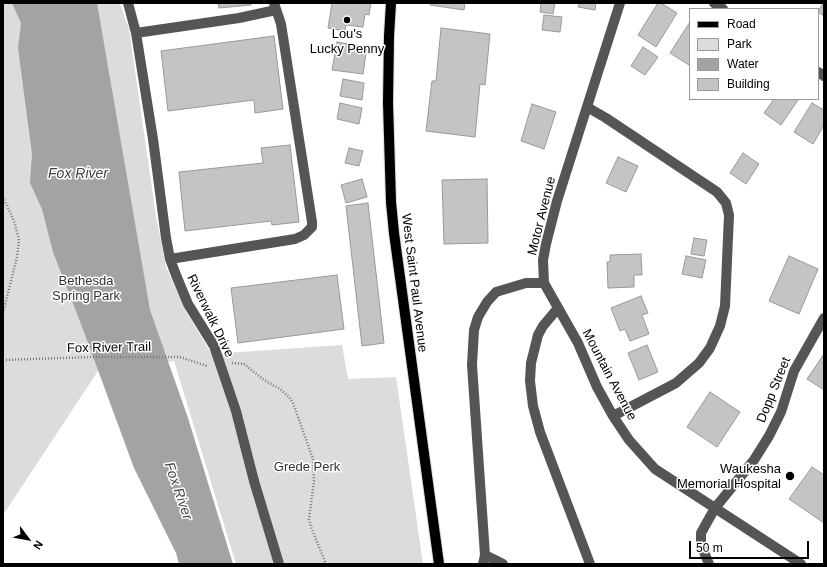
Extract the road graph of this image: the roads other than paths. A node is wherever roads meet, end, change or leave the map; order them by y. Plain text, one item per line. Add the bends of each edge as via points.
1 (128, 3) edge
2 (391, 3) edge
3 (620, 3) edge
4 (275, 6) edge
5 (136, 33) junction
6 (587, 107) junction
7 (170, 259) junction
8 (544, 283) junction
9 (558, 308) junction
10 (824, 318) edge
11 (613, 416) junction
12 (714, 508) junction
13 (484, 560) edge
14 (279, 564) edge
15 (439, 564) edge
16 (503, 564) edge
17 (590, 564) edge
18 (709, 564) edge
19 (800, 564) edge

1 - 5 street, Riverwalk Drive
2 - 15 main road, West Saint Paul Avenue via 388,103 391,202
3 - 6 street, Motor Avenue
4 - 5 street via 239,18
4 - 7 street via 281,24 312,227 295,240
5 - 7 street, Riverwalk Drive
6 - 8 street, Motor Avenue via 546,244 543,260
6 - 11 street via 717,192 726,203 729,215 725,306 720,326 710,348 676,383
7 - 14 street, Riverwalk Drive via 188,304 214,346 236,411
8 - 9 street, Mountain Avenue
8 - 13 street via 526,283 496,292 487,302 474,330 472,365
9 - 11 street, Mountain Avenue
9 - 17 street via 538,335 531,363 533,406 540,432
10 - 12 street, Dopp Street via 794,371 781,412 769,436 754,460
11 - 12 street, Mountain Avenue via 629,440 654,469
12 - 18 street, Dopp Street via 701,533 701,545
12 - 19 street, Mountain Avenue
13 - 16 street

